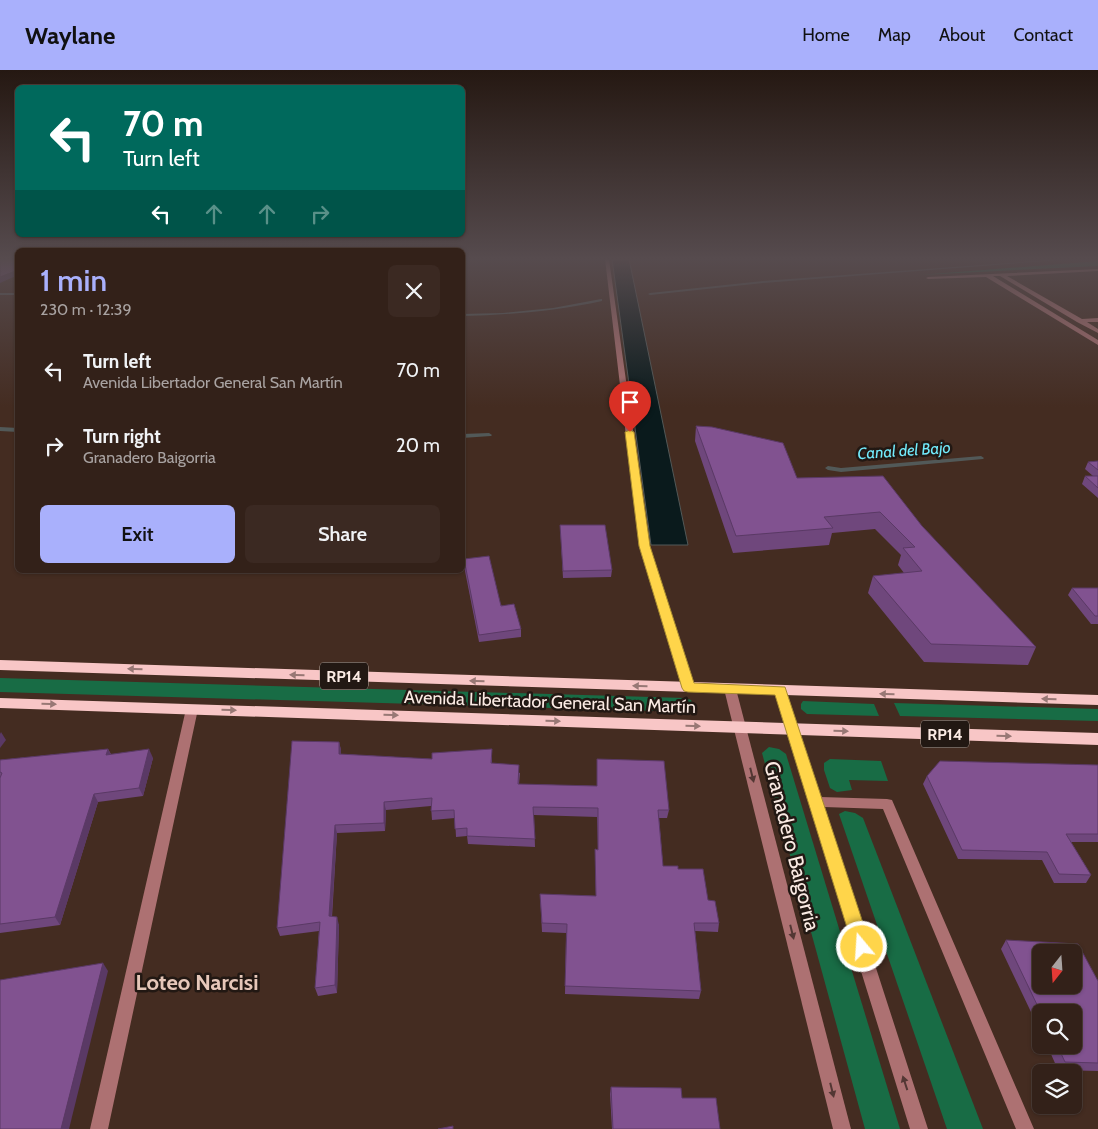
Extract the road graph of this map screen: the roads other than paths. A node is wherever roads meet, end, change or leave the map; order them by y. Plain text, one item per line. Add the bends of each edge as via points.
1 (613, 308) edge
2 (1041, 308) edge
3 (1059, 308) edge
4 (1098, 320) edge
5 (1080, 321) junction
6 (1064, 322) junction
7 (1098, 332) edge
8 (1098, 343) edge
9 (0, 665) edge
10 (688, 688) junction
11 (730, 689) junction
12 (780, 691) junction
13 (1098, 700) edge
14 (0, 702) edge
15 (192, 709) junction
16 (740, 727) junction
17 (793, 729) junction
18 (1098, 739) edge
19 (816, 802) junction
20 (99, 1129) edge
21 (842, 1129) edge
22 (919, 1129) edge
23 (1024, 1129) edge

1 - 10 street via 644,546
2 - 6 street
3 - 5 street
4 - 5 street
5 - 6 street
5 - 7 street
6 - 8 street
10 -> 9 main road, Avenida Libertador General San Martín / RP14
10 - 11 main road, Avenida Libertador General San Martín / RP14
11 - 12 main road, Avenida Libertador General San Martín / RP14
11 - 16 street, Granadero Baigorria
13 -> 12 main road, Avenida Libertador General San Martín / RP14
12 - 17 street, Granadero Baigorria
14 -> 15 main road, Avenida Libertador General San Martín / RP14
15 -> 16 main road, Avenida Libertador General San Martín / RP14
15 - 20 street
16 - 17 main road, Avenida Libertador General San Martín / RP14
16 -> 21 street, Granadero Baigorria
17 -> 18 main road, Avenida Libertador General San Martín / RP14
17 - 19 street, Granadero Baigorria
22 -> 19 street, Granadero Baigorria
19 - 23 street, Granadero Baigorria via 887,804

